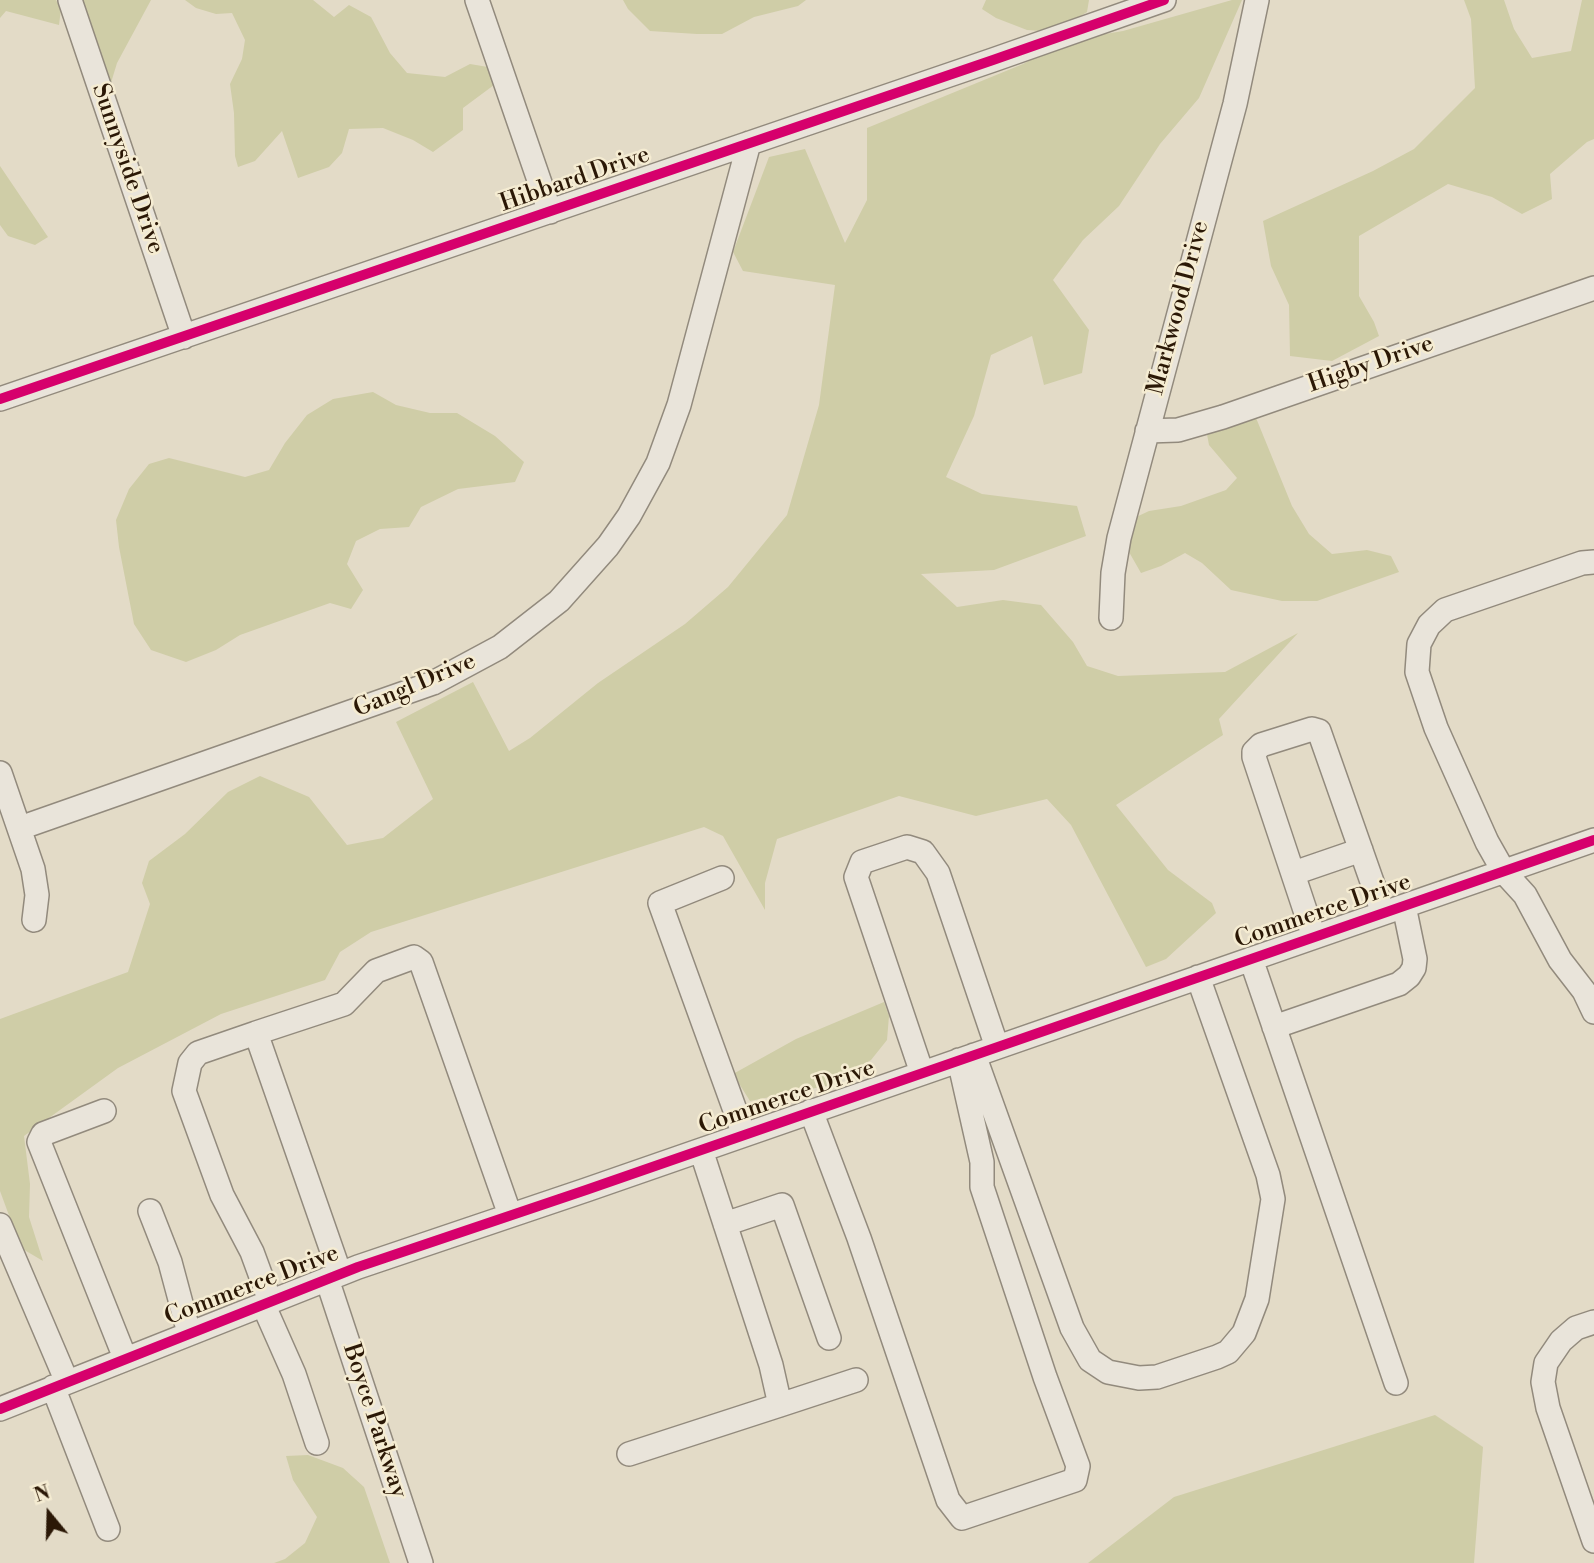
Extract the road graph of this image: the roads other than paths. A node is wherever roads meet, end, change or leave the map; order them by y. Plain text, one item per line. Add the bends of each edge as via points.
1 (70, 0) edge
2 (477, 0) edge
3 (1164, 0) edge
4 (1257, 0) edge
5 (749, 143) junction
6 (550, 212) junction
7 (1594, 288) edge
8 (184, 337) junction
9 (0, 400) edge
10 (1147, 431) junction
11 (1594, 562) edge
12 (1111, 618) dead end
13 (0, 773) edge
14 (20, 828) junction
15 (1594, 840) edge
16 (1361, 850) junction
17 (1504, 872) junction
18 (1294, 873) junction
19 (722, 878) dead end
20 (1393, 910) junction
21 (34, 920) dead end
22 (1314, 937) junction
23 (1251, 959) junction
24 (1198, 977) junction
25 (1594, 1012) edge
26 (1274, 1027) junction
27 (256, 1033) junction
28 (997, 1047) junction
29 (966, 1057) junction
30 (922, 1073) junction
31 (104, 1111) dead end
32 (811, 1111) junction
33 (744, 1135) junction
34 (701, 1150) junction
35 (150, 1212) dead end
36 (510, 1215) junction
37 (725, 1224) junction
38 (0, 1225) edge
39 (333, 1276) junction
40 (267, 1302) junction
41 (1594, 1322) edge
42 (189, 1333) junction
43 (829, 1338) dead end
44 (125, 1358) junction
45 (856, 1380) dead end
46 (1396, 1383) dead end
47 (60, 1384) junction
48 (780, 1405) junction
49 (0, 1409) edge
50 (317, 1443) dead end
51 (629, 1454) dead end
52 (108, 1529) dead end
53 (1594, 1541) edge
54 (421, 1563) edge

1 - 8 street, Sunnyside Drive
2 - 6 street
3 - 5 street, Hibbard Drive
4 - 10 street, Markwood Drive via 1235,104
5 - 6 street, Hibbard Drive
5 - 14 street, Gangl Drive via 679,405 658,463 608,546 559,601 500,647 433,683
6 - 8 street, Hibbard Drive
7 - 10 street, Higby Drive via 1223,417 1178,430
8 - 9 street, Hibbard Drive
10 - 12 street, Markwood Drive via 1119,538
11 - 17 street via 1445,610 1429,625 1419,644 1417,671 1436,728
13 - 14 street
14 - 21 street via 37,895
15 - 17 street, Commerce Drive
16 - 18 street
16 - 18 street via 1319,731 1312,729 1261,745 1254,757
16 - 20 street
17 - 20 street, Commerce Drive
17 - 25 street via 1525,895
18 - 22 street
19 - 33 street via 660,903
20 - 22 street, Commerce Drive
20 - 26 street via 1415,959 1409,976 1399,984
22 - 23 street, Commerce Drive
23 - 24 street, Commerce Drive
23 - 26 street
24 - 28 street, Commerce Drive
24 - 29 street via 1273,1199 1257,1299 1244,1333 1228,1352 1217,1357 1157,1377 1139,1378 1108,1372 1090,1360 1072,1328
26 - 46 street
27 - 36 street via 344,1004 376,971 414,957 421,962
27 - 39 street, Boyce Parkway
27 - 40 street via 198,1053 190,1063 184,1091 222,1195 252,1252
28 - 29 street, Commerce Drive
28 - 30 street via 938,873 923,852 907,847 862,862 856,877
29 - 30 street, Commerce Drive
29 - 32 street via 982,1187 1077,1465 1075,1480 962,1518 948,1500
30 - 32 street, Commerce Drive
31 - 44 street via 43,1134 39,1142
32 - 33 street, Commerce Drive
33 - 34 street, Commerce Drive
34 - 36 street, Commerce Drive
34 - 37 street
35 - 42 street via 170,1262
36 - 39 street, Commerce Drive
37 - 43 street via 782,1205
37 - 48 street
38 - 47 street
39 - 40 street, Commerce Drive
39 - 54 street, Boyce Parkway
40 - 42 street, Commerce Drive
40 - 50 street
41 - 53 street via 1576,1328 1561,1341 1546,1363 1543,1382
42 - 44 street, Commerce Drive
44 - 47 street, Commerce Drive
45 - 48 street
47 - 49 street, Commerce Drive
47 - 52 street
48 - 51 street

